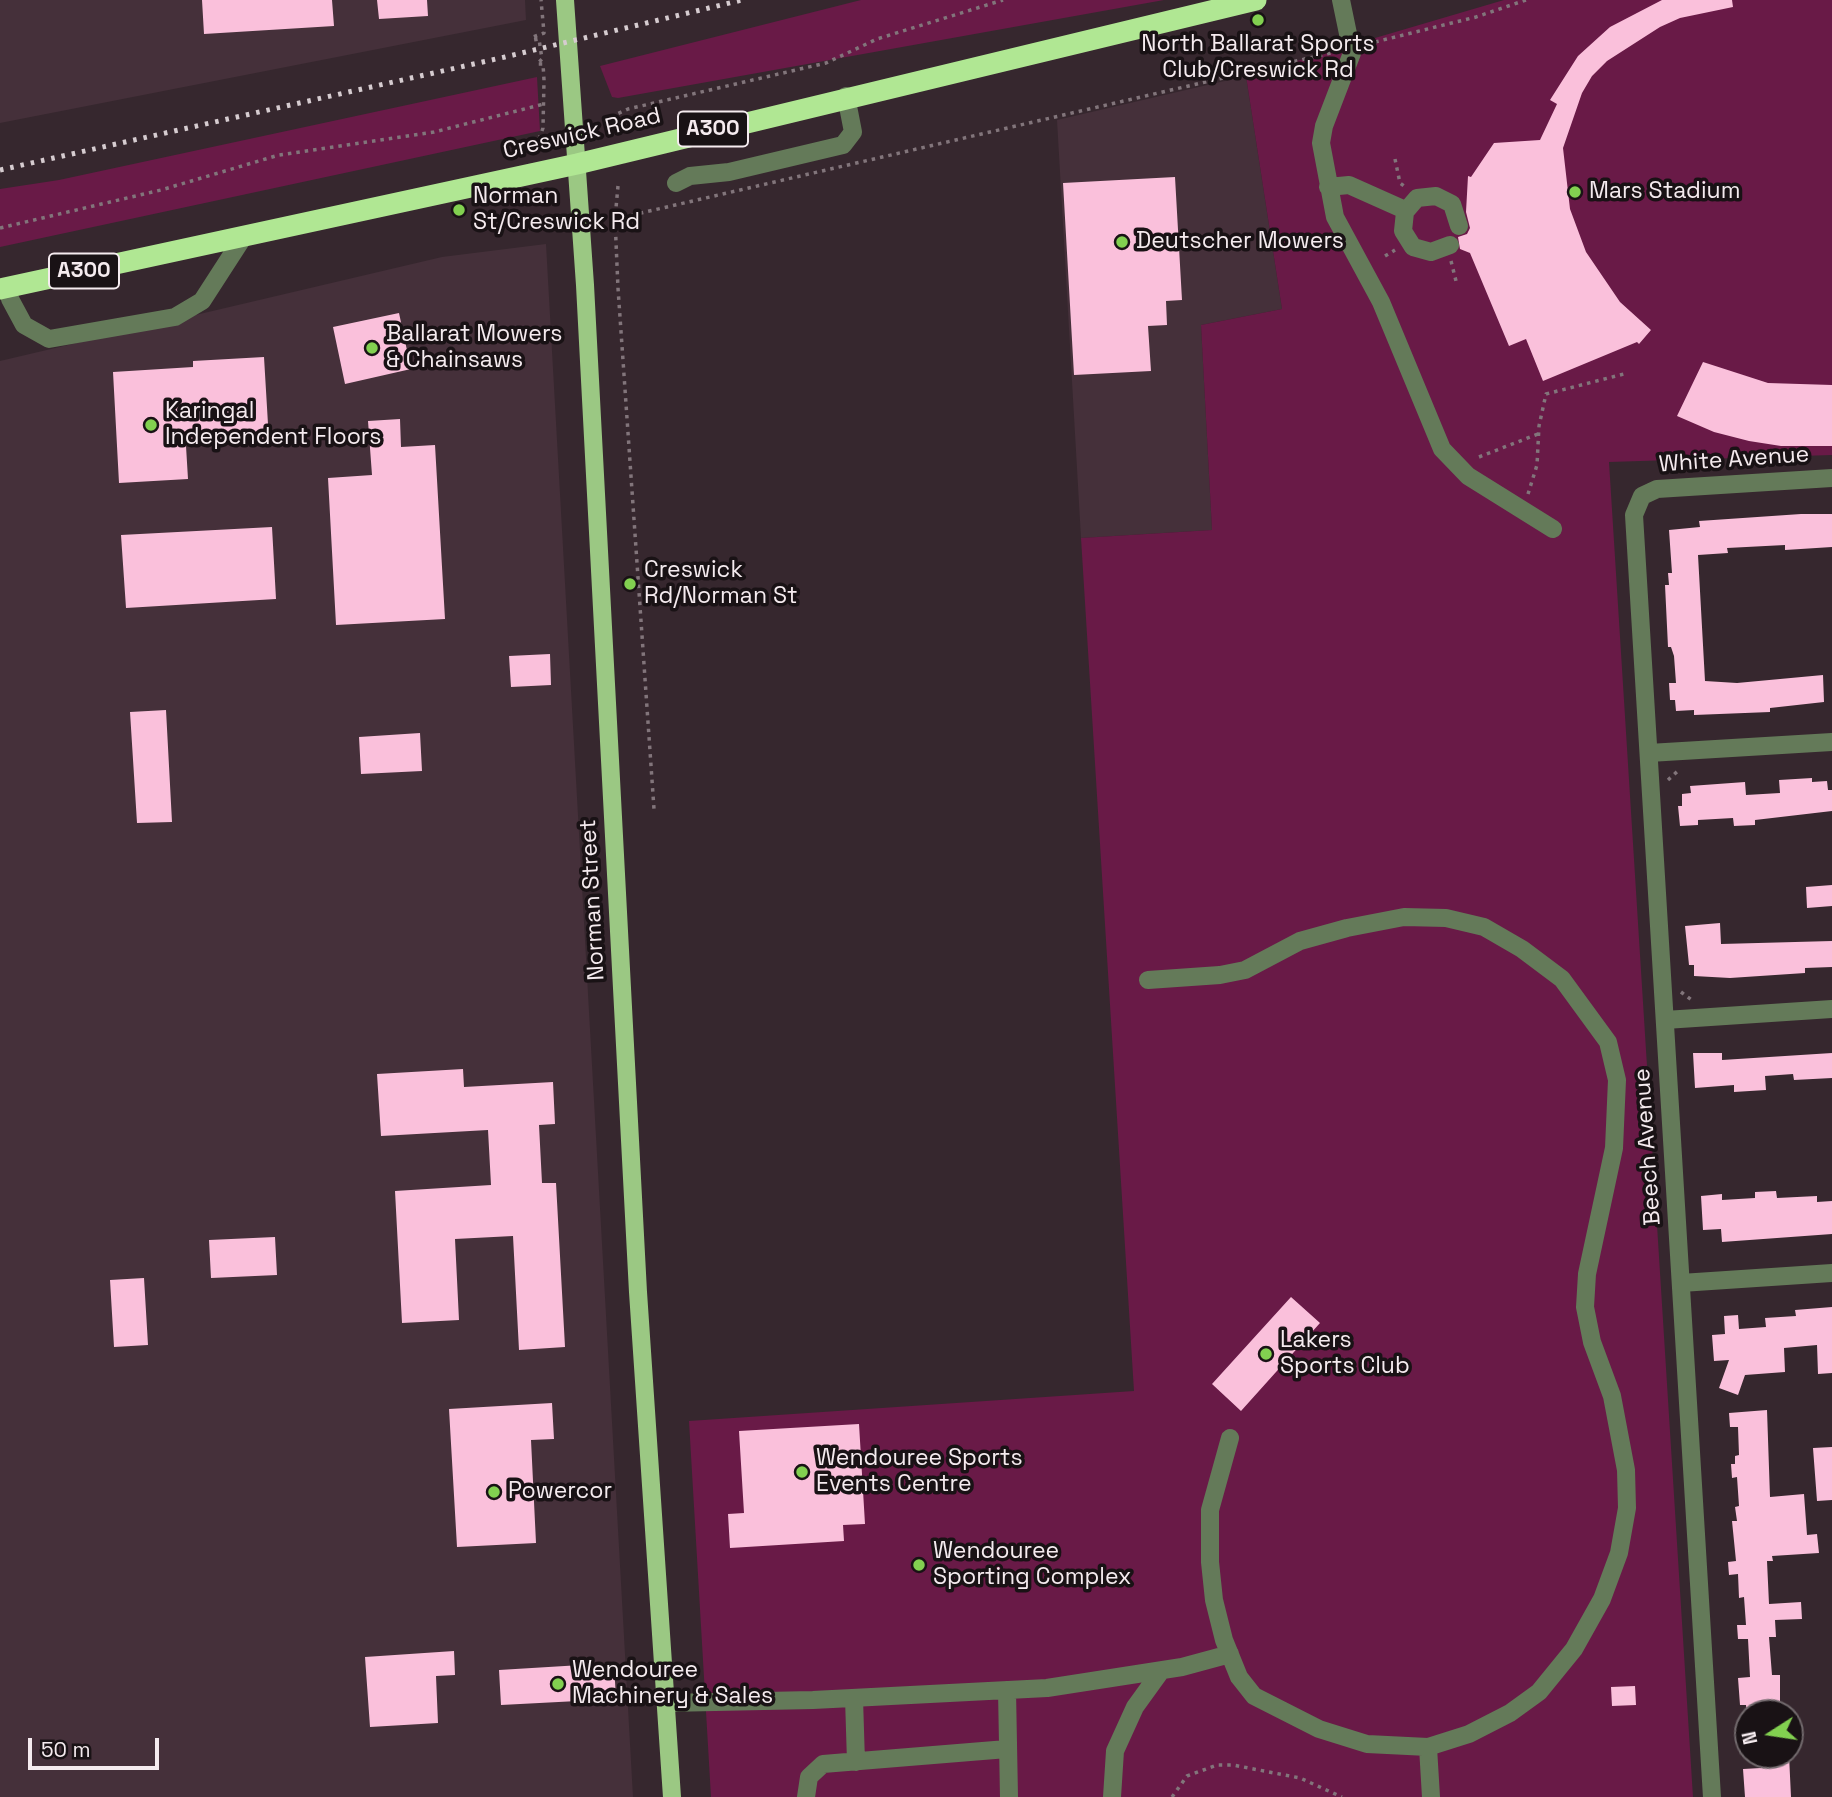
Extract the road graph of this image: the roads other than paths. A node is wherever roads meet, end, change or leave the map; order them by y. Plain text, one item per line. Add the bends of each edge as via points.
1 (565, 0) edge
2 (1256, 0) edge
3 (1341, 0) edge
4 (846, 96) junction
5 (577, 164) junction
6 (676, 183) dead end
7 (1328, 187) junction
8 (1405, 211) junction
9 (1459, 226) dead end
10 (244, 236) junction
11 (1450, 245) dead end
12 (4, 288) edge
13 (1832, 478) edge
14 (1642, 496) joint
15 (1553, 529) dead end
16 (1832, 742) edge
17 (1648, 753) junction
18 (1148, 980) dead end
19 (1832, 1009) edge
20 (1665, 1020) junction
21 (1832, 1273) edge
22 (1681, 1283) junction
23 (1230, 1438) dead end
24 (1230, 1654) junction
25 (1161, 1671) junction
26 (1007, 1690) junction
27 (854, 1698) junction
28 (666, 1703) junction
29 (1428, 1747) junction
30 (1007, 1749) junction
31 (856, 1762) junction
32 (672, 1797) edge
33 (806, 1797) edge
34 (1009, 1797) edge
35 (1112, 1797) edge
36 (1432, 1797) edge
37 (1712, 1797) edge

1 - 5 main road, Norman Street
2 - 4 highway, Creswick Road / A300
3 - 7 street via 1352,48 1321,135
4 - 5 highway, Creswick Road / A300
4 - 6 street via 853,128 843,145 729,172 690,176
5 - 10 highway, Creswick Road / A300
5 - 28 main road, Norman Street via 638,1292
7 - 8 street via 1349,185
7 - 15 street via 1336,219 1385,311 1442,449 1468,476
8 - 9 street via 1420,197 1436,195 1457,212
8 - 11 street via 1403,231 1413,247 1431,252
10 - 12 highway, Creswick Road / A300
10 - 12 street via 202,301 175,317 49,339 24,326
13 - 14 street, White Avenue via 1660,488
14 - 17 street, Beech Avenue via 1634,515
16 - 17 street
17 - 20 street, Beech Avenue
18 - 29 street via 1245,970 1300,941 1347,928 1405,917 1446,918 1484,927 1562,979 1608,1041 1617,1080 1614,1148 1587,1274 1585,1307 1592,1342 1612,1395 1626,1470 1627,1507 1619,1553 1602,1599 1580,1639 1539,1692 1469,1734
19 - 20 street
20 - 22 street, Beech Avenue
21 - 22 street
22 - 37 street, Beech Avenue
23 - 24 street via 1210,1510 1214,1600
24 - 25 street
24 - 29 street via 1239,1677 1254,1696 1286,1715 1367,1744
25 - 26 street
25 - 35 street via 1135,1707 1115,1751
26 - 27 street
26 - 30 street
27 - 28 street
27 - 31 street
28 - 32 main road, Norman Street
29 - 36 street
30 - 31 street
30 - 34 street
31 - 33 street via 815,1769

